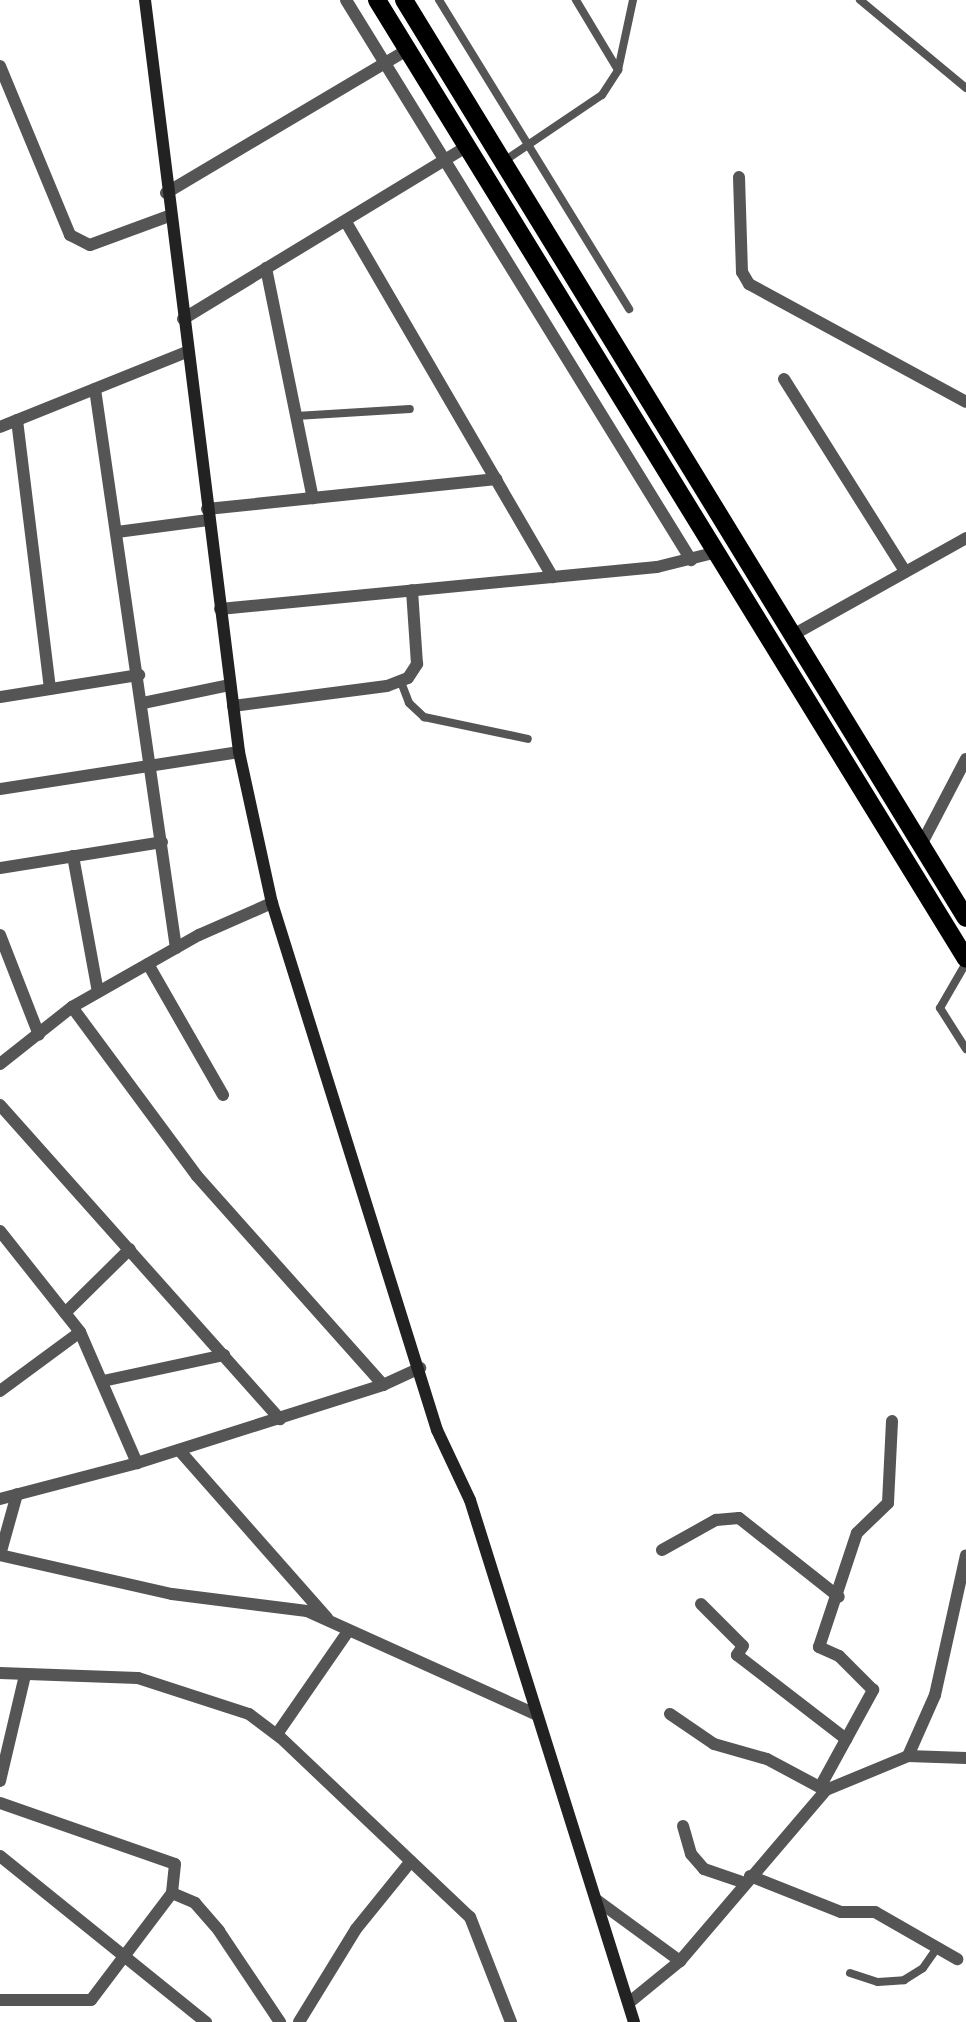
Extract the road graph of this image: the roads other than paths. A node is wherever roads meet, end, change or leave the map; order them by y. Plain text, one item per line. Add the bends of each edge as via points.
1 (145, 0) edge
2 (346, 0) edge
3 (377, 0) edge
4 (404, 0) edge
5 (439, 0) edge
6 (576, 0) edge
7 (633, 0) edge
8 (860, 0) edge
9 (407, 51) junction
10 (386, 65) junction
11 (0, 66) edge
12 (618, 70) junction
13 (966, 88) edge
14 (527, 145) junction
15 (466, 147) junction
16 (444, 161) junction
17 (503, 162) junction
18 (739, 177) dead end
19 (166, 193) junction
20 (169, 216) junction
21 (346, 222) junction
22 (266, 268) junction
23 (629, 309) dead end
24 (183, 319) junction
25 (187, 352) junction
26 (784, 378) dead end
27 (95, 389) junction
28 (966, 402) edge
29 (410, 410) dead end
30 (296, 416) junction
31 (17, 420) junction
32 (0, 427) edge
33 (496, 479) junction
34 (313, 498) junction
35 (208, 514) junction
36 (117, 532) junction
37 (966, 538) edge
38 (717, 552) junction
39 (691, 560) junction
40 (905, 571) junction
41 (553, 577) junction
42 (412, 590) junction
43 (220, 609) junction
44 (791, 636) junction
45 (139, 675) junction
46 (401, 681) junction
47 (230, 685) junction
48 (50, 689) junction
49 (0, 697) edge
50 (143, 703) junction
51 (233, 706) junction
52 (528, 739) dead end
53 (239, 752) junction
54 (966, 759) edge
55 (153, 765) junction
56 (0, 789) edge
57 (162, 842) junction
58 (921, 845) junction
59 (73, 856) junction
60 (0, 868) edge
61 (272, 903) junction
62 (966, 918) edge
63 (0, 935) edge
64 (176, 948) junction
65 (966, 961) edge
66 (148, 964) junction
67 (98, 992) junction
68 (72, 1006) junction
69 (39, 1035) junction
70 (966, 1049) edge
71 (0, 1064) edge
72 (223, 1095) dead end
73 (0, 1105) edge
74 (0, 1231) edge
75 (129, 1249) junction
76 (65, 1313) junction
77 (80, 1332) junction
78 (224, 1355) junction
79 (420, 1368) junction
80 (103, 1381) junction
81 (382, 1385) junction
82 (0, 1391) edge
83 (280, 1419) junction
84 (892, 1421) dead end
85 (179, 1450) junction
86 (137, 1463) junction
87 (17, 1494) junction
88 (0, 1499) edge
89 (662, 1550) dead end
90 (0, 1555) edge
91 (966, 1555) edge
92 (839, 1597) junction
93 (701, 1604) dead end
94 (329, 1621) junction
95 (349, 1630) junction
96 (0, 1673) edge
97 (25, 1675) junction
98 (670, 1714) dead end
99 (537, 1715) junction
100 (277, 1734) junction
101 (846, 1739) junction
102 (908, 1756) junction
103 (966, 1758) edge
104 (0, 1781) edge
105 (823, 1789) junction
106 (0, 1803) edge
107 (683, 1826) dead end
108 (0, 1856) edge
109 (411, 1861) junction
110 (747, 1879) junction
111 (172, 1893) junction
112 (598, 1901) junction
113 (937, 1948) junction
114 (120, 1954) junction
115 (957, 1959) dead end
116 (680, 1961) junction
117 (850, 1973) dead end
118 (0, 2000) edge
119 (631, 2001) junction
120 (206, 2022) edge
121 (280, 2022) edge
122 (299, 2022) edge
123 (511, 2022) edge
124 (634, 2022) edge

1 - 19 street
2 - 10 street
3 - 9 highway
4 - 17 highway
5 - 14 lane
6 - 12 lane
7 - 12 lane
8 - 13 lane
9 - 10 street
9 - 15 highway
10 - 16 street
10 - 19 street
11 - 20 street via 70,235 90,244
12 - 14 lane via 602,95
14 - 17 lane
14 - 23 lane
15 - 16 street
15 - 38 highway
16 - 21 street
16 - 39 street
17 - 44 highway
18 - 28 street via 742,272 749,285
19 - 20 street
20 - 24 street
21 - 22 street
21 - 33 street
22 - 24 street
22 - 30 street
24 - 25 street
25 - 27 street
25 - 35 street
26 - 40 street
27 - 31 street
27 - 36 street
29 - 30 lane
30 - 34 street
31 - 32 street
31 - 48 street
33 - 34 street
33 - 41 street
34 - 35 street
35 - 36 street
35 - 43 street
36 - 45 street
37 - 40 street
38 - 39 street
38 - 65 highway
39 - 41 street
40 - 44 street
41 - 42 street
42 - 43 street
42 - 46 street via 417,664
43 - 47 street
44 - 58 highway
45 - 48 street
45 - 50 street
46 - 51 street
46 - 52 lane via 409,703 424,717
47 - 50 street
47 - 51 street
48 - 49 street
50 - 55 street
51 - 53 street
53 - 55 street
53 - 61 street
54 - 58 street
55 - 56 street
55 - 57 street
57 - 59 street
57 - 64 street
58 - 62 highway
59 - 60 street
59 - 67 street
61 - 64 street
61 - 79 street
63 - 69 street
64 - 66 street
65 - 70 lane via 940,1008
66 - 67 street
66 - 72 street
67 - 68 street
68 - 69 street
68 - 81 street via 197,1176
69 - 71 street
73 - 75 street
74 - 76 street
75 - 76 street
75 - 78 street
76 - 77 street
77 - 80 street
77 - 82 street
78 - 80 street
78 - 83 street
79 - 81 street
79 - 99 street via 437,1430 470,1500
80 - 86 street
81 - 83 street
83 - 85 street
84 - 92 street via 888,1503 857,1533
85 - 86 street
85 - 94 street
86 - 87 street
87 - 88 street
87 - 90 street
89 - 92 street via 716,1520 739,1518
90 - 94 street via 171,1594 307,1611
91 - 102 street via 935,1695
92 - 101 street via 819,1647 839,1656 873,1690
93 - 101 street via 743,1646 737,1655
94 - 95 street
95 - 99 street
95 - 100 street
96 - 97 street
97 - 100 street via 138,1678 249,1714
97 - 104 street
98 - 105 street via 714,1744 766,1759
99 - 112 street
100 - 109 street
101 - 105 street
102 - 103 street
102 - 105 street
105 - 110 street
106 - 111 street via 175,1864
107 - 110 street via 691,1854 704,1869
108 - 114 street
109 - 122 street via 357,1929
109 - 123 street via 470,1917
110 - 113 street via 842,1912 875,1912
110 - 116 street
111 - 114 street
111 - 121 street via 195,1903 219,1931
112 - 116 street
112 - 119 street
113 - 115 street
113 - 117 lane via 923,1968 904,1980 878,1982
114 - 118 street via 91,2000
114 - 120 street
116 - 119 street
119 - 124 street

